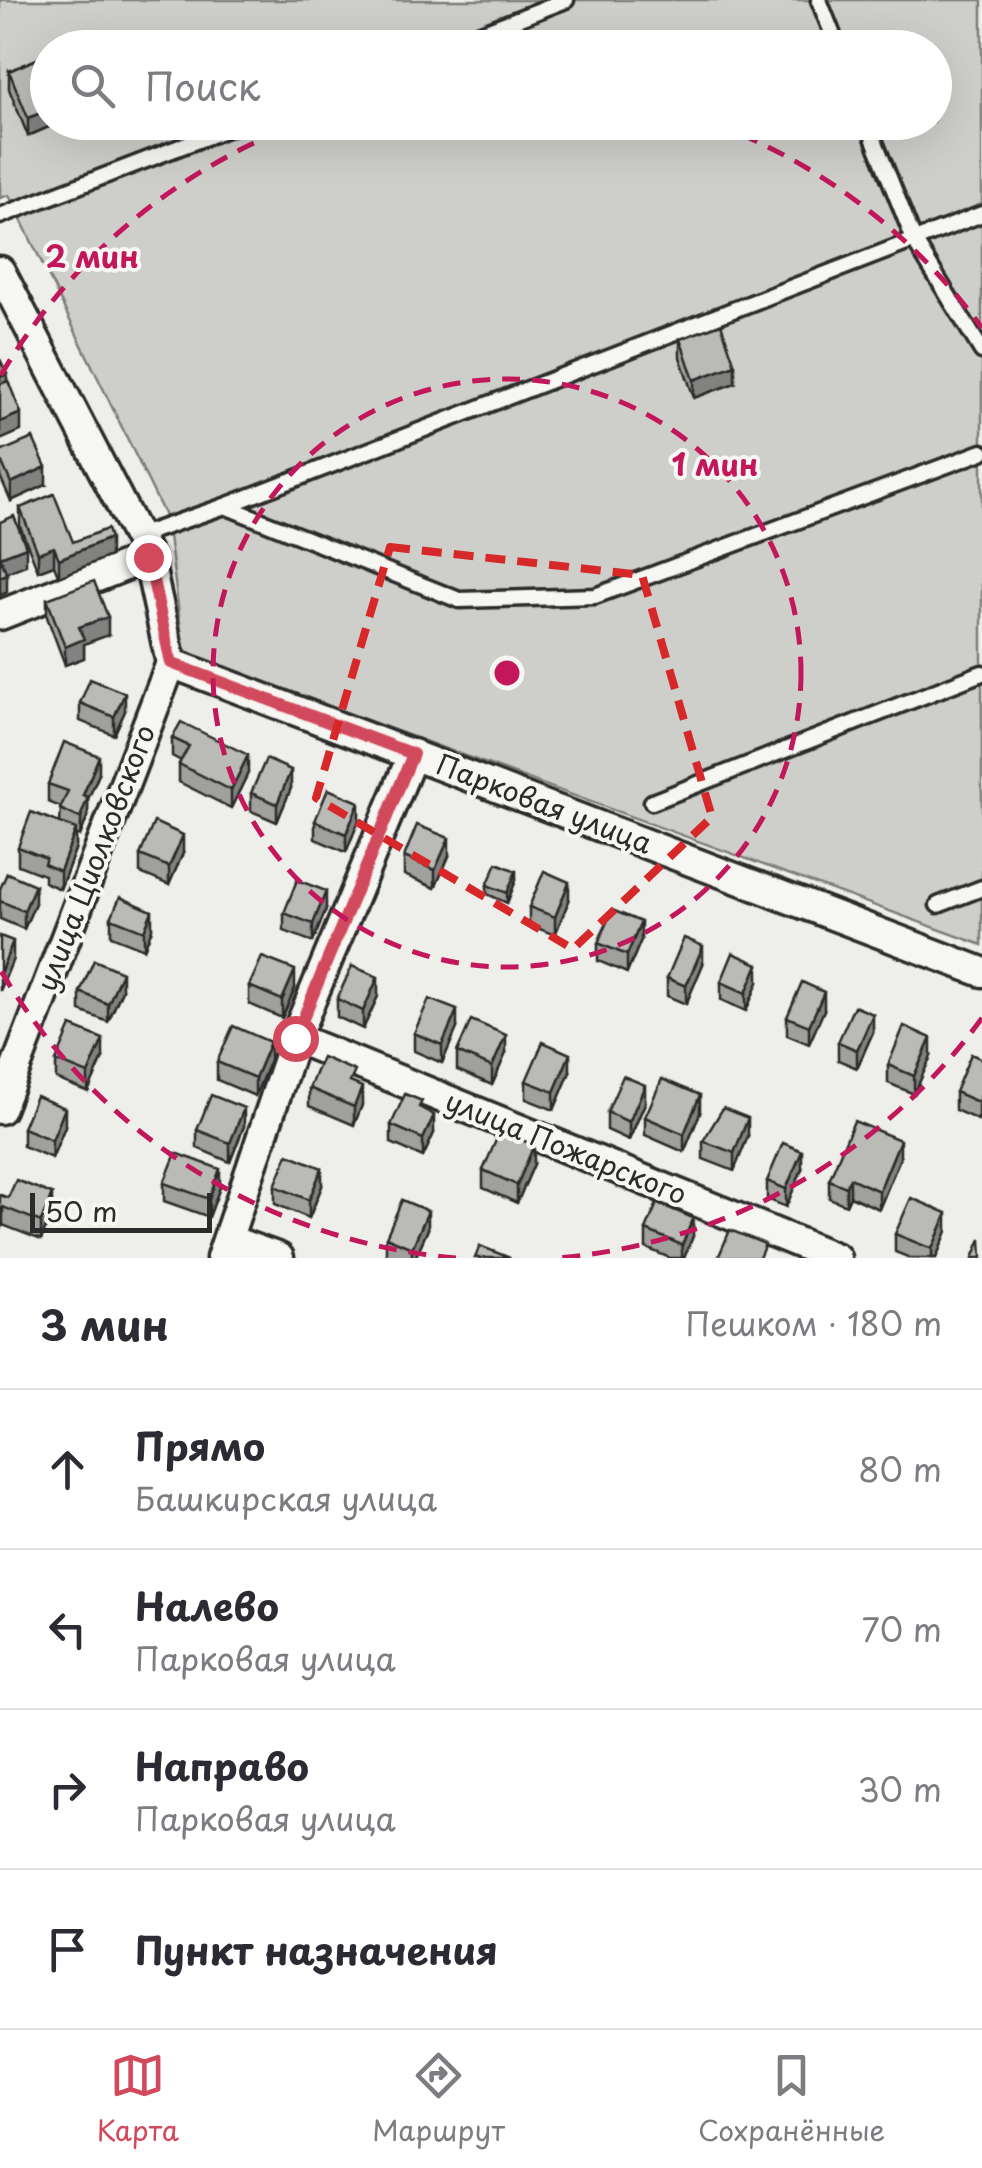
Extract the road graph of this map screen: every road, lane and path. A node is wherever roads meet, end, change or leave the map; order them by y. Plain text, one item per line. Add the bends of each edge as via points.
1 (566, 0) edge
2 (819, 0) edge
3 (488, 30) edge
4 (831, 30) edge
5 (198, 140) edge
6 (875, 140) edge
7 (982, 214) edge
8 (0, 216) edge
9 (914, 240) junction
10 (0, 271) edge
11 (982, 351) edge
12 (982, 452) edge
13 (224, 506) junction
14 (143, 546) junction
15 (0, 614) edge
16 (171, 663) junction
17 (982, 674) edge
18 (413, 754) junction
19 (652, 802) dead end
20 (982, 888) edge
21 (938, 905) dead end
22 (982, 972) edge
23 (295, 1038) junction
24 (0, 1109) edge
25 (225, 1249) edge
26 (279, 1258) edge
27 (836, 1258) edge

1 - 3 lane
2 - 4 lane
5 - 8 lane
6 - 9 lane
7 - 9 lane
9 - 11 lane
9 - 13 lane
10 - 14 street
12 - 13 lane via 595,596 459,600
13 - 14 lane
14 - 15 street
14 - 16 street
16 - 18 street, Парковая улица
16 - 24 street, улица Циолковского
17 - 19 lane
18 - 22 street, Парковая улица
18 - 23 street
20 - 21 lane
23 - 25 street
23 - 27 street, улица Пожарского
25 - 26 street

